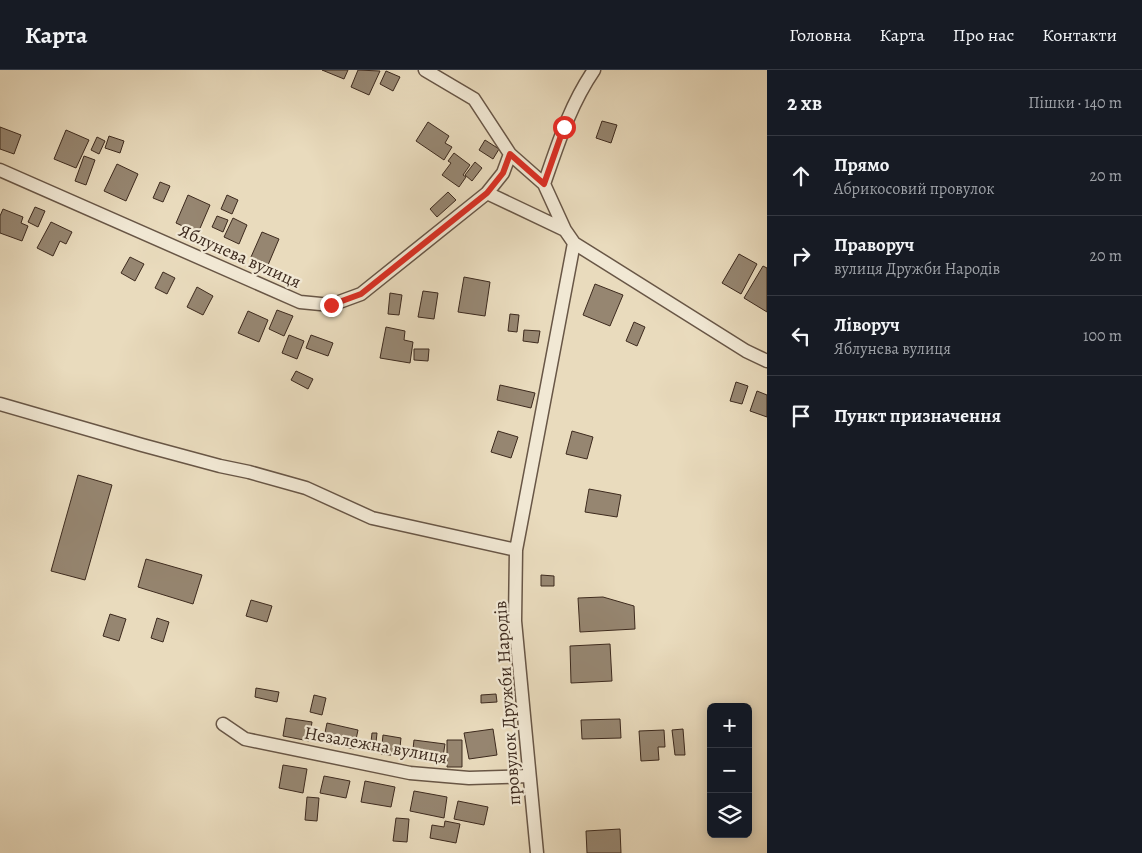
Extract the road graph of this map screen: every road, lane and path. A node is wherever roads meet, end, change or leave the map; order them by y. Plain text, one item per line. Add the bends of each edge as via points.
1 (425, 70) edge
2 (594, 70) edge
3 (510, 154) junction
4 (0, 170) edge
5 (544, 184) junction
6 (487, 193) junction
7 (565, 230) junction
8 (574, 243) junction
9 (767, 361) edge
10 (0, 404) edge
11 (516, 550) junction
12 (223, 724) dead end
13 (529, 776) junction
14 (537, 853) edge

1 - 3 street via 474,99
2 - 5 street via 564,127
3 - 5 street
3 - 6 street, Яблунева вулиця via 503,173
4 - 6 street, Яблунева вулиця via 300,302 331,305 361,294
5 - 7 street
6 - 7 street
7 - 8 street
8 - 9 street
8 - 11 street, провулок Дружби Народів
10 - 11 street via 306,488 372,518
11 - 13 street, провулок Дружби Народів via 515,621
12 - 13 street, Незалежна вулиця via 245,739 410,773 470,778
13 - 14 street, провулок Дружби Народів

